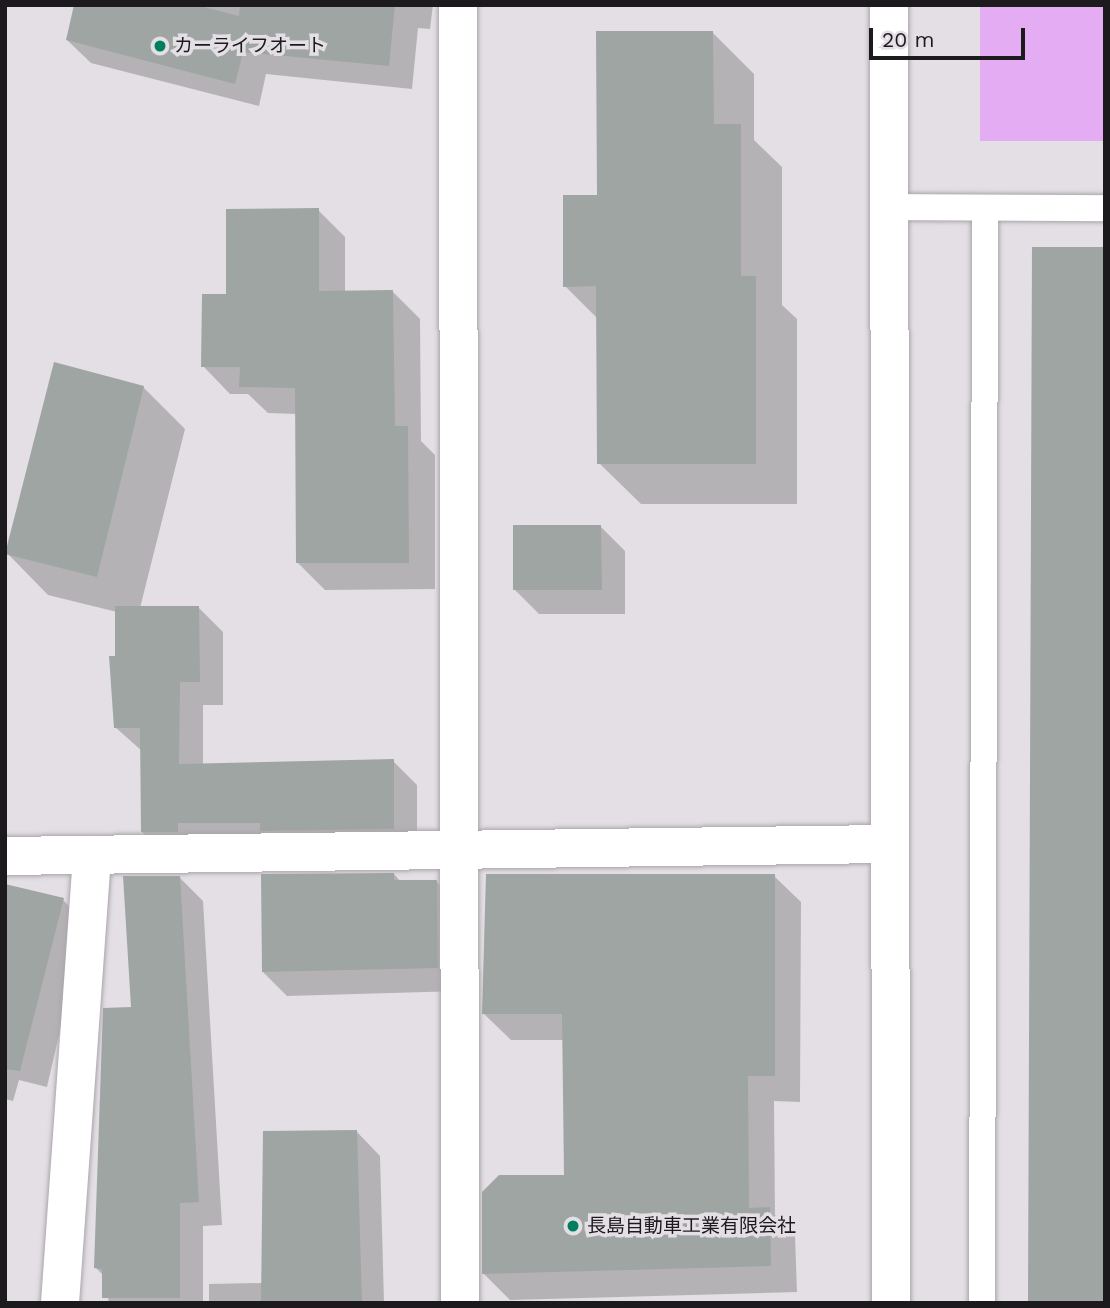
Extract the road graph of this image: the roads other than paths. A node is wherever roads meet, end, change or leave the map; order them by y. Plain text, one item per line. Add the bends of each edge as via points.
1 (458, 5) edge
2 (889, 5) edge
3 (889, 207) junction
4 (985, 208) junction
5 (1105, 208) edge
6 (890, 844) junction
7 (460, 849) junction
8 (92, 855) junction
9 (5, 856) edge
10 (60, 1303) edge
11 (460, 1303) edge
12 (891, 1303) edge
13 (982, 1303) edge

1 - 7 street
2 - 3 street
3 - 4 lane
3 - 6 street
4 - 5 lane
4 - 13 lane
6 - 7 street
6 - 12 street
7 - 8 street
7 - 11 street
8 - 9 street
8 - 10 street

